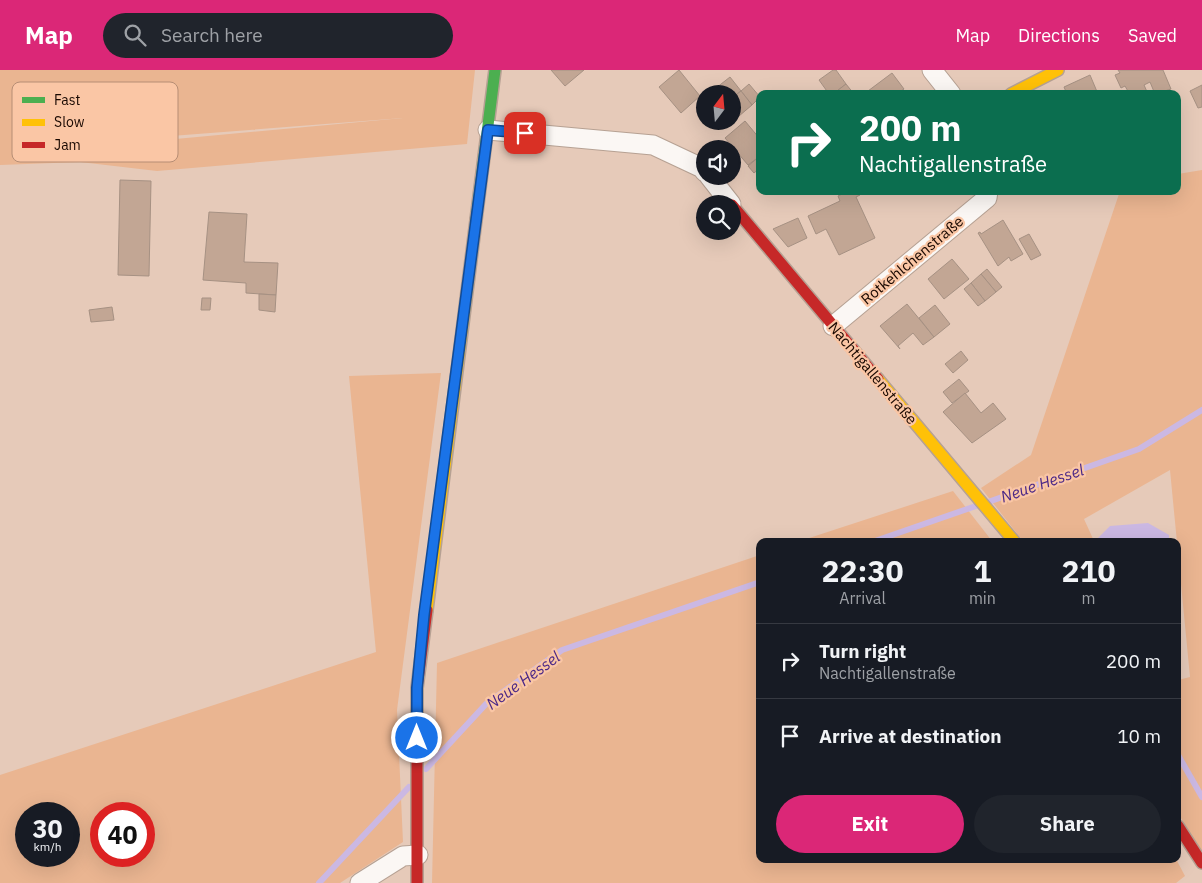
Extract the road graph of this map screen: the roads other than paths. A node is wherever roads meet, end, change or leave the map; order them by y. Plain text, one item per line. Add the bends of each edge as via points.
1 (495, 70) edge
2 (932, 70) edge
3 (1058, 70) edge
4 (948, 90) edge
5 (1019, 90) edge
6 (488, 130) junction
7 (696, 165) edge
8 (716, 185) edge
9 (725, 195) edge
10 (987, 195) edge
11 (741, 215) edge
12 (833, 326) junction
13 (1012, 538) edge
14 (1181, 831) edge
15 (418, 855) junction
16 (1202, 863) edge
17 (360, 883) edge
18 (417, 883) edge

1 - 6 street
2 - 4 street
3 - 5 street
6 - 7 street via 653,145
6 - 15 street via 424,615 417,688
8 - 9 street, Nachtigallenstraße
10 - 12 street, Rotkehlchenstraße
11 - 12 street, Nachtigallenstraße
12 - 13 street, Nachtigallenstraße
14 - 16 street
15 - 17 street via 404,856
15 - 18 street

